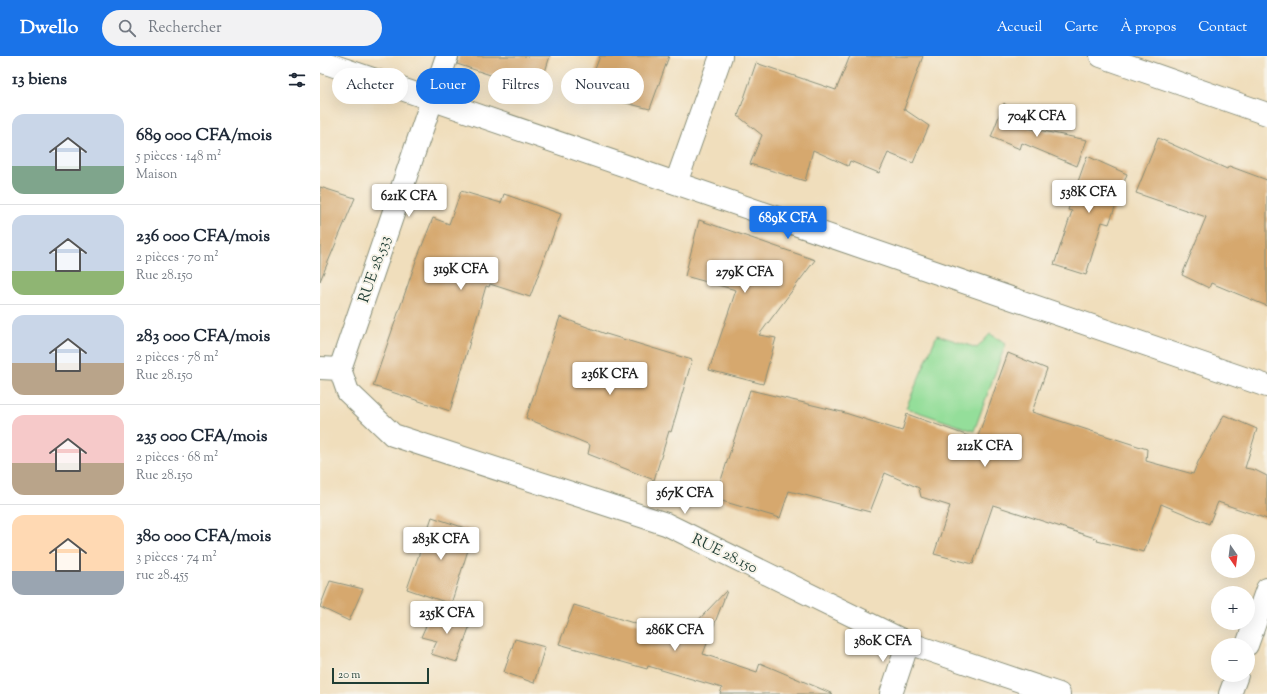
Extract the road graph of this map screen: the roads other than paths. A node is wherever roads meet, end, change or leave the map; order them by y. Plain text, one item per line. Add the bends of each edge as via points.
1 (447, 56) edge
2 (722, 56) edge
3 (1101, 56) edge
4 (320, 61) edge
5 (443, 68) edge
6 (416, 94) edge
7 (430, 104) edge
8 (447, 104) edge
9 (1267, 114) edge
10 (676, 183) junction
11 (330, 369) edge
12 (1267, 386) edge
13 (1267, 589) edge
14 (1250, 638) edge
15 (908, 643) junction
16 (1234, 682) edge
17 (891, 694) edge
18 (1059, 694) edge
19 (1230, 694) edge

1 - 5 street, RUE 28.533
2 - 10 street
3 - 9 street
4 - 6 street
7 - 11 street, RUE 28.533
8 - 10 street
10 - 12 street
11 - 15 street, RUE 28.150 via 348,392 393,435 666,524
13 - 14 street
15 - 17 street
15 - 18 street, RUE 28.150
16 - 19 street

